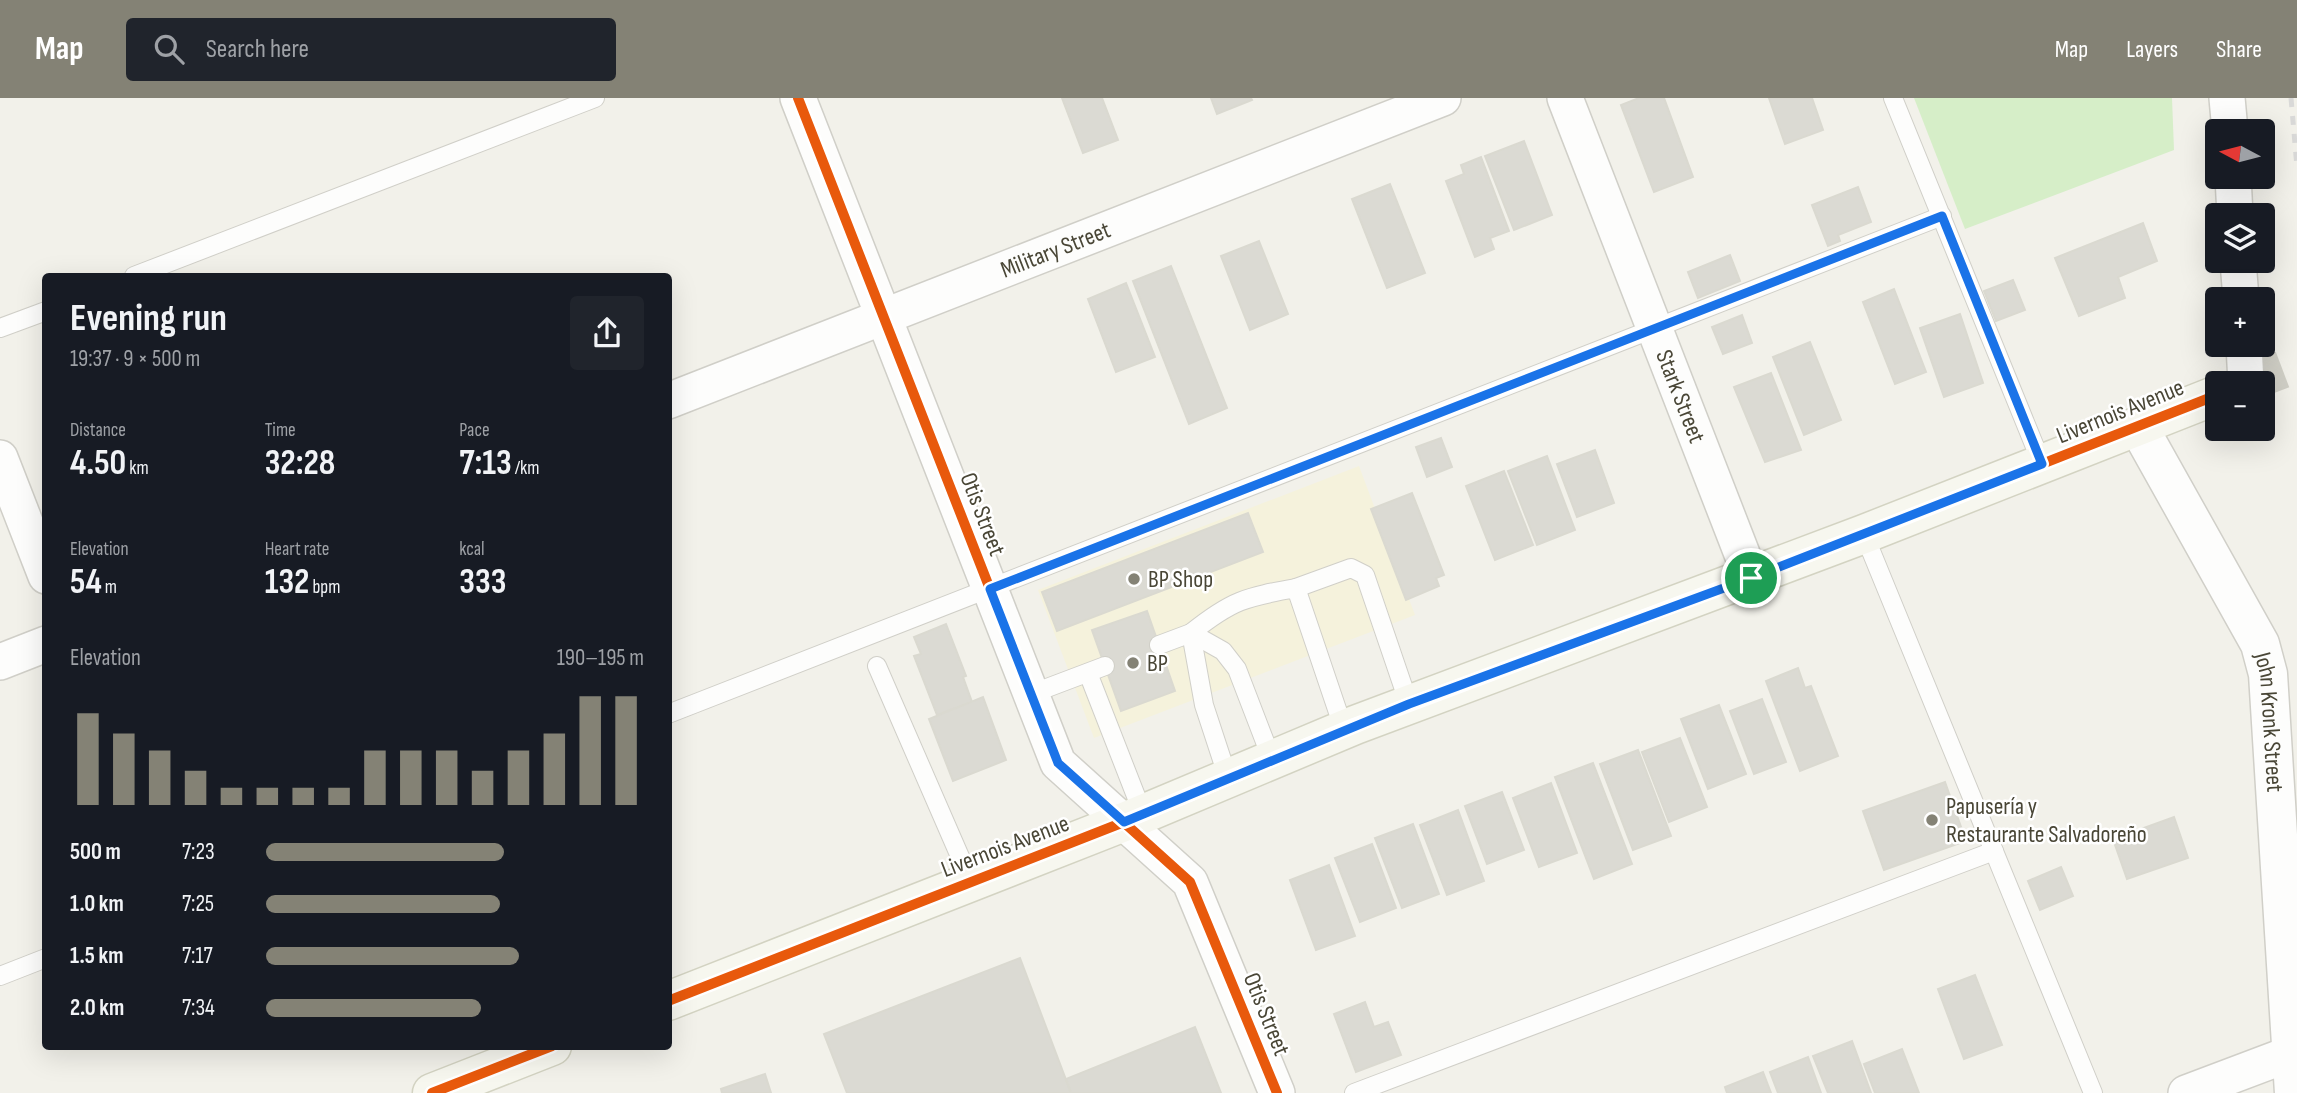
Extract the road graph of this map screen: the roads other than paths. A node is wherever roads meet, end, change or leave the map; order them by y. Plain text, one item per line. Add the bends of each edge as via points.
1 (595, 98) edge
2 (798, 98) edge
3 (1443, 98) edge
4 (1565, 98) edge
5 (1894, 98) edge
6 (2227, 98) edge
7 (2229, 119) edge
8 (1942, 216) junction
9 (142, 273) edge
10 (42, 312) edge
11 (884, 317) junction
12 (0, 328) edge
13 (1655, 328) junction
14 (672, 399) edge
15 (2205, 400) edge
16 (2138, 426) junction
17 (0, 457) edge
18 (2042, 464) junction
19 (1864, 534) junction
20 (42, 566) edge
21 (1751, 578) junction
22 (1296, 588) junction
23 (990, 589) junction
24 (1191, 633) junction
25 (1159, 645) dead end
26 (42, 646) edge
27 (0, 662) edge
28 (877, 667) dead end
29 (1031, 694) junction
30 (1409, 704) junction
31 (672, 712) edge
32 (1344, 730) junction
33 (1272, 760) junction
34 (1228, 778) junction
35 (1133, 818) junction
36 (1994, 851) junction
37 (971, 882) junction
38 (42, 960) edge
39 (0, 976) edge
40 (672, 999) edge
41 (542, 1050) edge
42 (2292, 1053) junction
43 (432, 1093) edge
44 (1278, 1093) edge
45 (1354, 1093) edge
46 (2093, 1093) edge
47 (2186, 1093) edge
48 (2294, 1093) edge

1 - 9 lane
2 - 11 street, Otis Street
3 - 11 street, Military Street
4 - 13 street, Stark Street
5 - 8 lane
6 - 7 street
8 - 13 lane
8 - 18 lane
10 - 12 lane
11 - 14 street, Military Street
11 - 23 street, Otis Street
13 - 21 street, Stark Street
13 - 23 lane
15 - 16 main road, Livernois Avenue
16 - 18 main road, Livernois Avenue
16 - 42 street, John Kronk Street via 2260,644 2268,674
17 - 20 street
18 - 19 main road, Livernois Avenue
19 - 21 main road, Livernois Avenue
19 - 36 lane
21 - 30 main road, Livernois Avenue
22 - 24 lane via 1223,607
22 - 30 lane via 1351,568 1365,575
22 - 32 lane
23 - 29 street, Otis Street
23 - 31 lane
24 - 25 lane
24 - 33 lane via 1223,651 1237,669
24 - 34 lane via 1204,705
26 - 27 street
28 - 37 lane
29 - 35 street, Otis Street via 1058,763
29 - 35 lane via 1096,669
30 - 32 main road, Livernois Avenue
32 - 33 main road, Livernois Avenue
33 - 34 main road, Livernois Avenue
34 - 35 main road, Livernois Avenue
35 - 37 main road, Livernois Avenue
35 - 44 street, Otis Street via 1190,882
36 - 45 lane
36 - 46 lane
37 - 40 main road, Livernois Avenue
38 - 39 lane
41 - 43 main road
42 - 47 street
42 - 48 street, John Kronk Street

